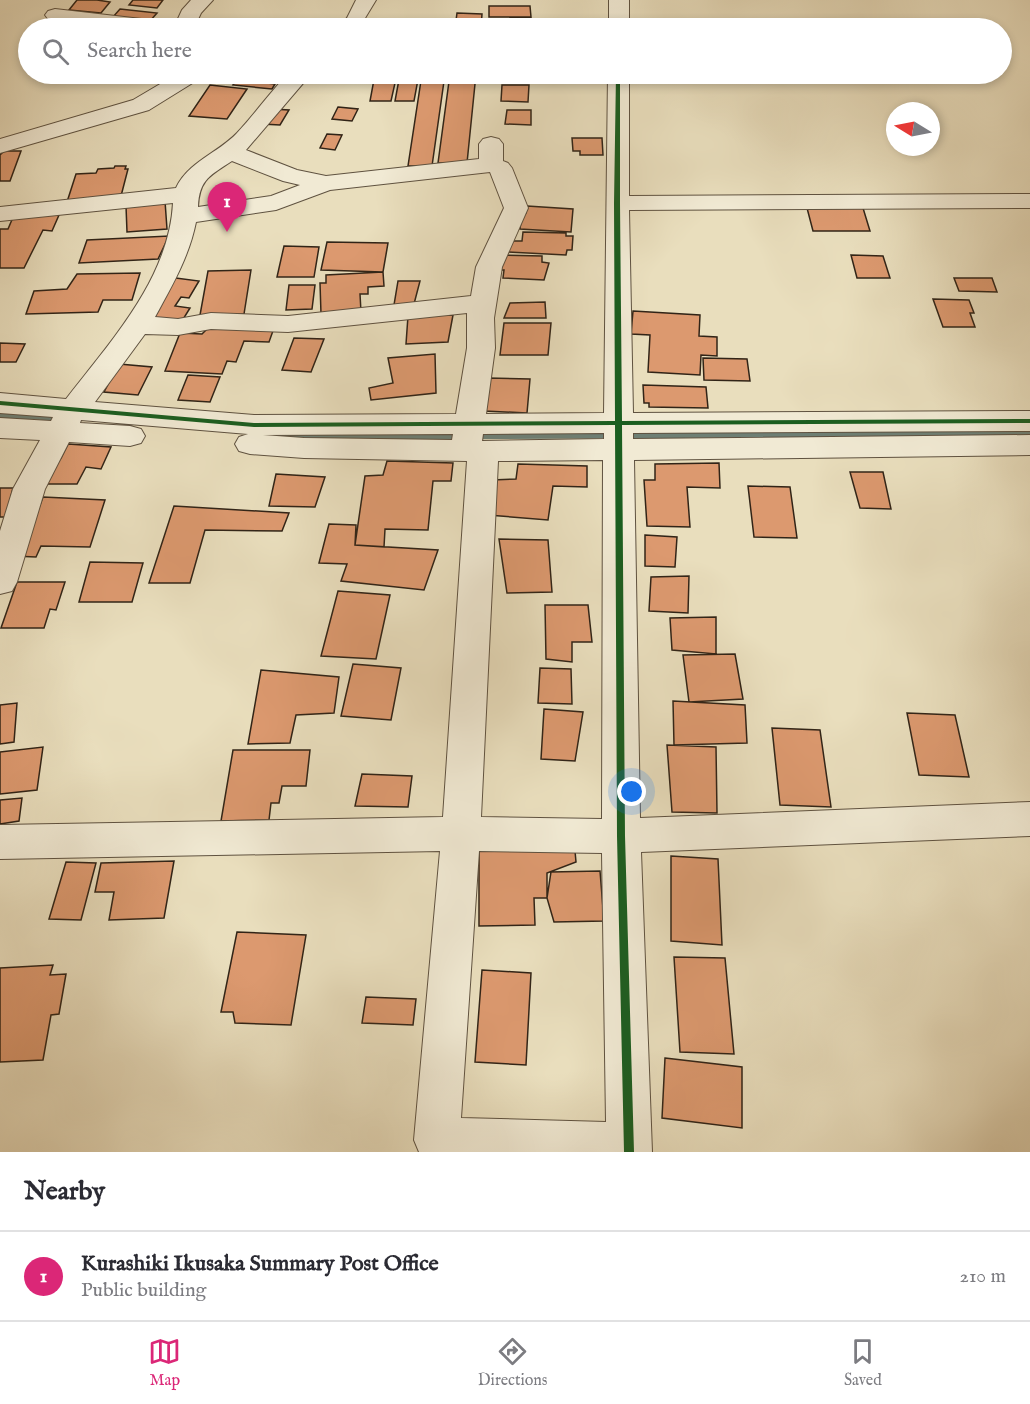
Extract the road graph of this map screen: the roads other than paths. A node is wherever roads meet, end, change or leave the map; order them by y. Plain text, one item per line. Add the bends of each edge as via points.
1 (203, 0) edge
2 (366, 0) edge
3 (619, 0) edge
4 (127, 2) dead end
5 (55, 15) dead end
6 (95, 18) joint
7 (188, 18) edge
8 (357, 18) edge
9 (619, 18) edge
10 (175, 84) edge
11 (290, 84) edge
12 (618, 84) edge
13 (0, 146) edge
14 (230, 152) junction
15 (326, 183) junction
16 (181, 200) junction
17 (1030, 201) edge
18 (617, 203) junction
19 (0, 214) edge
20 (483, 303) junction
21 (137, 326) junction
22 (0, 402) edge
23 (67, 419) junction
24 (1030, 421) edge
25 (0, 428) edge
26 (620, 437) junction
27 (471, 440) junction
28 (1030, 445) edge
29 (0, 582) edge
30 (1030, 819) edge
31 (461, 834) junction
32 (621, 836) junction
33 (0, 842) edge
34 (629, 1149) edge

1 - 7 street
2 - 8 street
3 - 9 street
4 - 6 street
5 - 6 street
10 - 13 street via 141,105
11 - 14 street
12 - 18 street
14 - 15 street via 291,176
14 - 16 street via 194,177
15 - 16 street via 276,203
15 - 20 street via 491,154 516,208 489,267
16 - 19 street
16 - 21 street via 176,252
17 - 18 street
18 - 26 street
20 - 21 street via 288,324 211,321 178,327
20 - 27 street
21 - 23 street
22 - 23 street
23 - 25 street
23 - 27 street via 304,448
23 - 29 street via 29,489
24 - 26 street
26 - 27 street
26 - 28 street via 720,447
26 - 32 street
27 - 31 street
30 - 32 street
31 - 32 street
31 - 33 street
31 - 34 street via 437,1140
32 - 34 street

